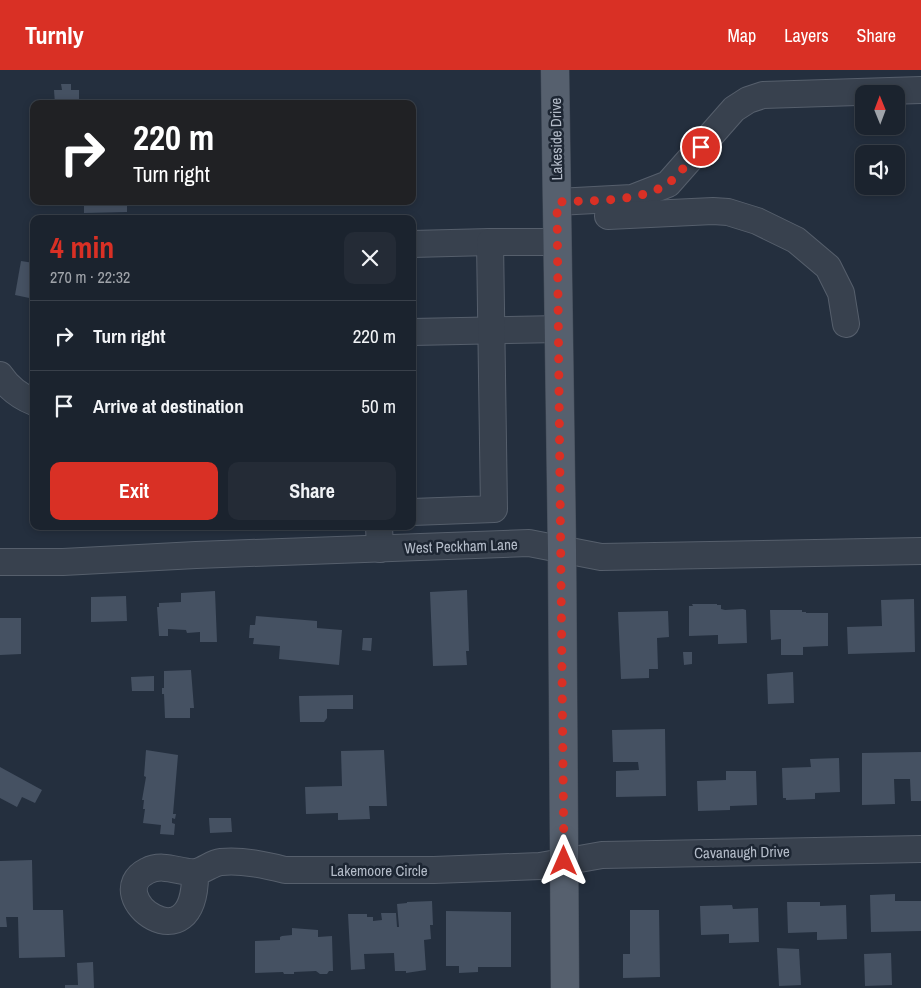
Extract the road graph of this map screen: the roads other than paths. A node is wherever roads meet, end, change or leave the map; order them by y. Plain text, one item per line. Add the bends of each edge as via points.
1 (555, 70) edge
2 (921, 90) edge
3 (557, 221) junction
4 (490, 242) junction
5 (416, 244) edge
6 (846, 324) dead end
7 (558, 329) junction
8 (492, 330) junction
9 (416, 332) edge
10 (0, 375) edge
11 (30, 400) edge
12 (416, 512) edge
13 (379, 538) edge
14 (562, 550) junction
15 (921, 552) edge
16 (0, 562) edge
17 (921, 849) edge
18 (564, 861) junction
19 (195, 872) dead end
20 (565, 988) edge

1 - 3 main road, Lakeside Drive
2 - 3 street via 763,95 748,100 734,109 668,184
3 - 4 street
3 - 6 street via 713,211 756,221 796,240 828,267 841,293
3 - 7 main road, Lakeside Drive
4 - 5 street
4 - 8 street
7 - 8 street
7 - 14 main road, Lakeside Drive
8 - 9 street
8 - 12 street via 494,509
10 - 11 street
13 - 14 street, West Peckham Lane via 529,543
13 - 16 street, West Peckham Lane via 187,555
14 - 15 street, West Peckham Lane via 602,557
14 - 18 main road, Lakeside Drive
17 - 18 street, Cavanaugh Drive via 602,855
18 - 19 street, Lakemoore Circle via 540,866 434,870 285,870 262,864 220,862
18 - 20 main road, Lakeside Drive

